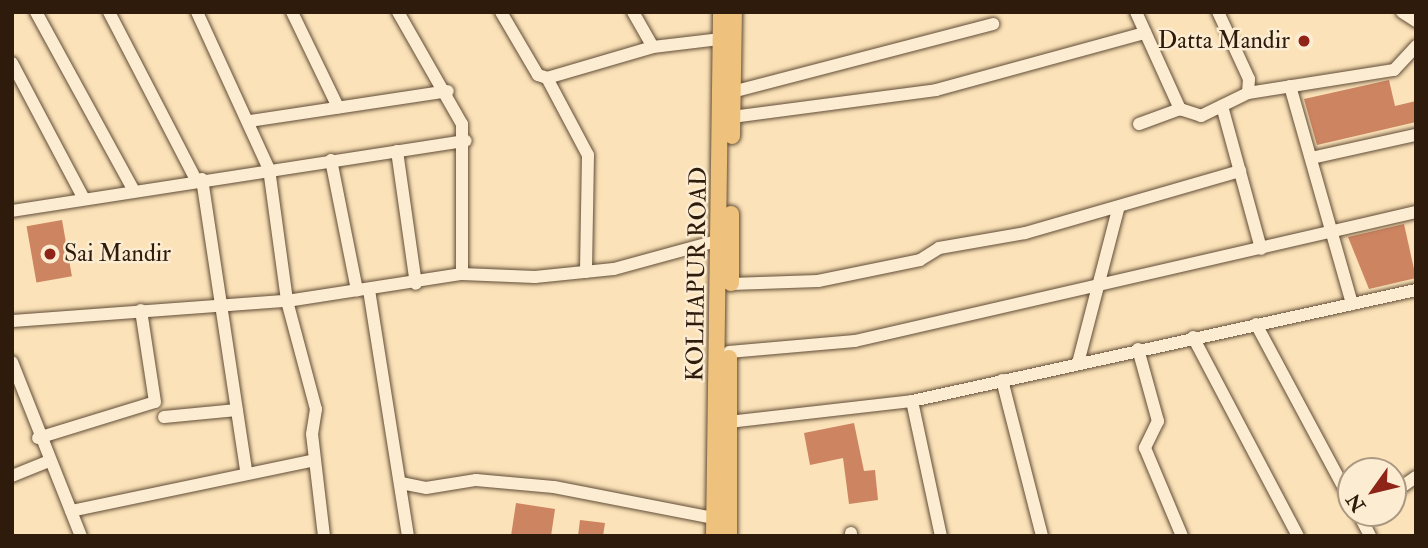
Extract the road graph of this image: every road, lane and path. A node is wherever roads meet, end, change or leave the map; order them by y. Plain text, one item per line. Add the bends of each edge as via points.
1 (36, 12) edge
2 (109, 12) edge
3 (197, 12) edge
4 (292, 12) edge
5 (398, 12) edge
6 (501, 12) edge
7 (633, 12) edge
8 (721, 12) edge
9 (734, 12) edge
10 (1136, 12) edge
11 (1402, 12) edge
12 (1218, 13) edge
13 (1416, 21) edge
14 (993, 24) dead end
15 (1145, 33) junction
16 (727, 39) junction
17 (1416, 46) edge
18 (653, 47) junction
19 (12, 63) edge
20 (547, 78) junction
21 (1290, 86) junction
22 (448, 91) junction
23 (732, 92) junction
24 (1248, 93) junction
25 (1222, 106) junction
26 (338, 107) junction
27 (1180, 109) junction
28 (732, 117) junction
29 (250, 121) junction
30 (1139, 124) dead end
31 (1416, 135) edge
32 (466, 141) junction
33 (397, 151) junction
34 (1311, 158) junction
35 (331, 160) junction
36 (269, 169) junction
37 (1240, 171) junction
38 (199, 180) junction
39 (134, 191) junction
40 (84, 199) junction
41 (1118, 209) junction
42 (12, 211) edge
43 (1416, 212) edge
44 (1332, 233) junction
45 (720, 240) junction
46 (1261, 248) junction
47 (586, 272) junction
48 (462, 274) junction
49 (416, 284) junction
50 (731, 284) junction
51 (1098, 285) junction
52 (363, 290) junction
53 (1416, 290) edge
54 (287, 301) junction
55 (1352, 304) junction
56 (220, 307) junction
57 (141, 310) junction
58 (12, 321) edge
59 (1256, 324) junction
60 (1194, 337) junction
61 (1138, 349) junction
62 (729, 352) junction
63 (12, 362) edge
64 (1078, 363) junction
65 (1002, 380) junction
66 (912, 401) junction
67 (237, 410) junction
68 (164, 416) dead end
69 (728, 422) junction
70 (37, 438) junction
71 (315, 460) junction
72 (49, 461) junction
73 (246, 470) junction
74 (1337, 475) edge
75 (12, 476) edge
76 (401, 483) junction
77 (71, 511) junction
78 (714, 518) junction
79 (81, 536) edge
80 (324, 536) edge
81 (408, 536) edge
82 (714, 536) edge
83 (729, 536) edge
84 (941, 536) edge
85 (1042, 536) edge
86 (1182, 536) edge
87 (1298, 536) edge

1 - 39 street
2 - 38 street
3 - 29 street
4 - 26 street
5 - 22 street
6 - 20 street via 538,75
7 - 18 street
8 - 16 main road, KOLHAPUR ROAD
9 - 16 main road, KOLHAPUR ROAD
10 - 15 street
11 - 13 street
12 - 24 street via 1249,79
14 - 23 street
15 - 27 street
15 - 28 street via 936,90
16 - 18 street
16 - 23 main road, KOLHAPUR ROAD
16 - 45 main road, KOLHAPUR ROAD
17 - 21 street via 1394,70
18 - 20 street
19 - 40 street
20 - 47 street via 588,155
21 - 24 street
21 - 34 street
22 - 26 street
22 - 32 street
23 - 28 main road, KOLHAPUR ROAD
24 - 25 street
25 - 27 street via 1201,116
25 - 37 street
26 - 29 street
27 - 30 street
28 - 50 main road, KOLHAPUR ROAD
29 - 36 street
31 - 34 street
32 - 33 street
32 - 48 street
33 - 35 street
33 - 49 street
34 - 44 street
35 - 36 street
35 - 52 street
36 - 38 street
36 - 54 street
37 - 41 street
37 - 46 street
38 - 39 street
38 - 56 street
39 - 40 street
40 - 42 street
41 - 50 street via 818,282
41 - 51 street
43 - 44 street
44 - 46 street
44 - 55 street
45 - 47 street
45 - 78 main road, KOLHAPUR ROAD
46 - 51 street
47 - 48 street
48 - 49 street
49 - 52 street
50 - 62 main road, KOLHAPUR ROAD
51 - 62 street via 855,341
51 - 64 street
52 - 54 street
52 - 76 street
53 - 55 street
54 - 56 street
54 - 71 street via 316,409
55 - 59 street
56 - 57 street
56 - 67 street
57 - 58 street
57 - 70 street via 155,402
59 - 60 street
59 - 74 street
60 - 61 street
60 - 87 street
61 - 64 street
61 - 86 street via 1158,421 1145,448
62 - 69 main road, KOLHAPUR ROAD
63 - 70 street
64 - 65 street
65 - 66 street
65 - 85 street
66 - 69 street
66 - 84 street
67 - 68 street
67 - 73 street
69 - 83 main road, KOLHAPUR ROAD
70 - 72 street
71 - 73 street
71 - 80 street
72 - 75 street
72 - 77 street
73 - 77 street
76 - 78 street via 426,488 476,480 554,487
76 - 81 street
77 - 79 street
78 - 82 main road, KOLHAPUR ROAD

